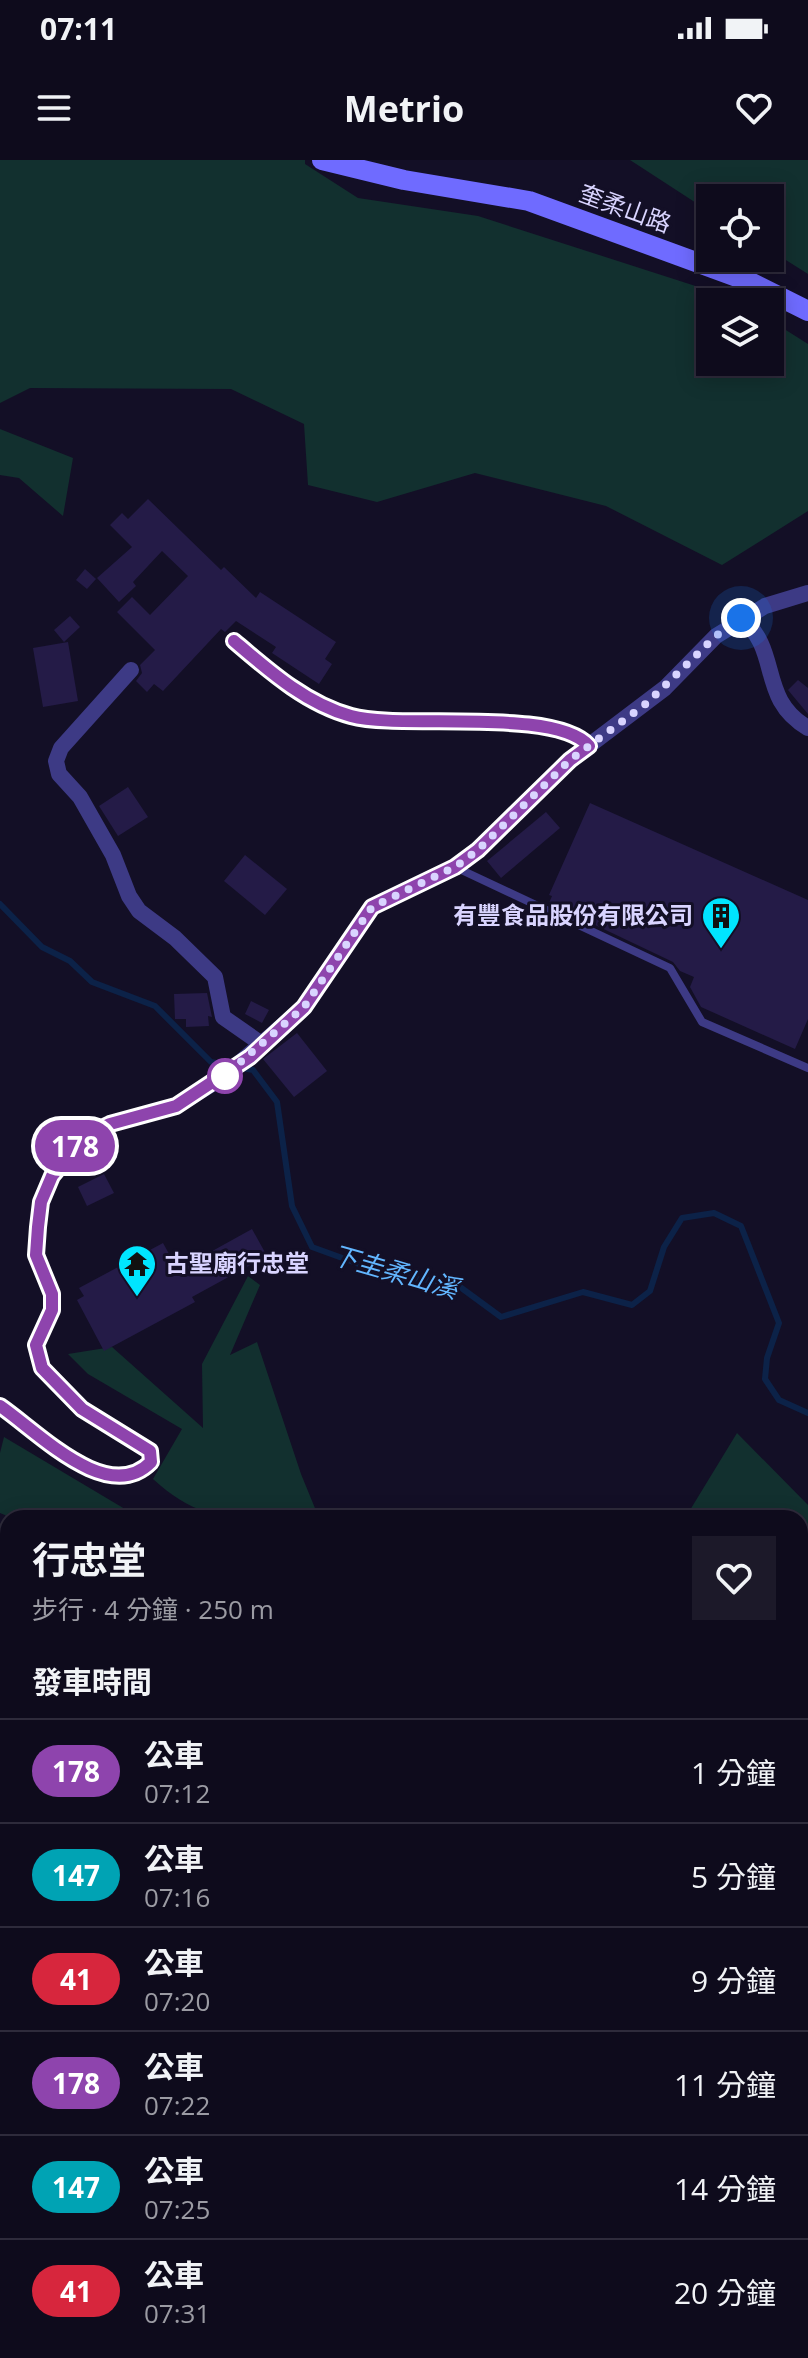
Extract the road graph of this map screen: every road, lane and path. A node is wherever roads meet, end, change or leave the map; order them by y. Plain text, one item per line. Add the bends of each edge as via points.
1 (322, 160) edge
2 (808, 311) edge
3 (808, 593) edge
4 (741, 618) junction
5 (234, 641) dead end
6 (131, 670) dead end
7 (808, 728) edge
8 (589, 746) junction
9 (455, 867) junction
10 (263, 1045) junction
11 (808, 1068) edge
12 (0, 1406) edge

1 - 2 street, 奎柔山路 via 529,201 748,281
3 - 4 street
4 - 7 street via 756,630 776,696
4 - 8 street via 647,703
5 - 8 street via 319,704 352,717 523,726 570,732
6 - 10 street via 61,748 59,774 94,820 139,911 199,959 215,977 223,1017
8 - 9 street
9 - 10 street via 372,907 304,1007
9 - 11 lane via 670,968 702,1022
10 - 12 street via 176,1106 85,1136 52,1176 41,1202 36,1255 52,1294 52,1310 36,1345 42,1368 82,1409 150,1451 151,1462 139,1474 103,1475

